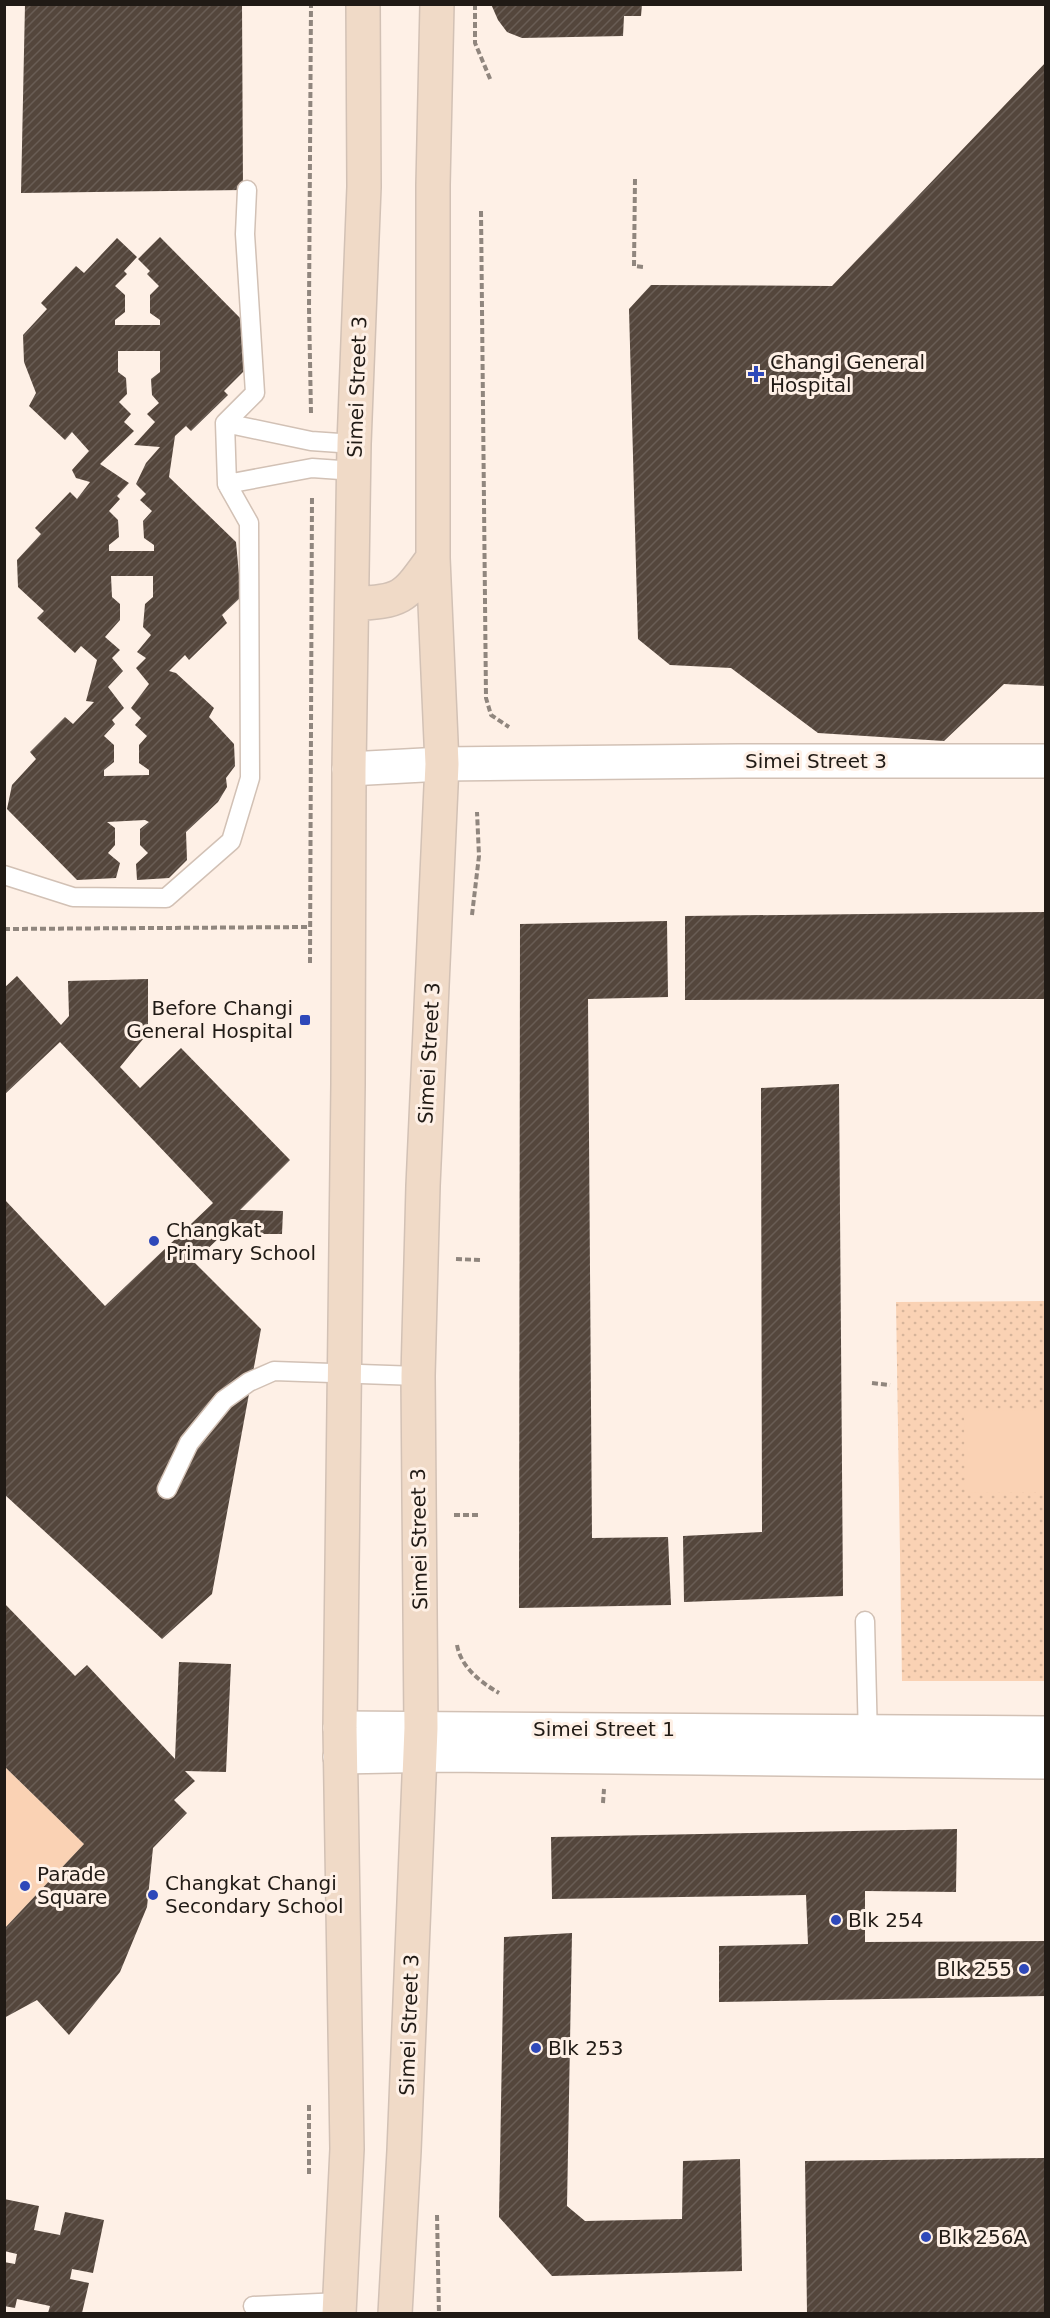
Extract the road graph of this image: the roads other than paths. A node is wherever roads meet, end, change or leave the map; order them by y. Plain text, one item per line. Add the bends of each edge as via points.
1 (363, 4) edge
2 (437, 4) edge
3 (248, 190) dead end
4 (225, 423) junction
5 (354, 457) junction
6 (227, 484) junction
7 (433, 558) junction
8 (353, 604) junction
9 (1046, 761) edge
10 (442, 764) junction
11 (349, 769) junction
12 (4, 874) edge
13 (344, 1373) junction
14 (418, 1376) junction
15 (167, 1489) dead end
16 (865, 1621) dead end
17 (1046, 1733) edge
18 (340, 1742) junction
19 (420, 1742) junction
20 (868, 1745) junction
21 (1046, 1762) edge
22 (253, 2306) dead end
23 (339, 2308) edge
24 (395, 2313) edge

1 - 5 main road, Simei Street 3 via 364,187
2 - 7 main road, Simei Street 3
3 - 4 lane via 245,234 255,393
4 - 5 lane via 311,441
4 - 6 lane
5 - 6 lane
5 - 8 main road, Simei Street 3
6 - 12 lane via 249,523 250,778 231,841 166,898 73,897
7 - 8 main road via 398,598
7 - 10 main road, Simei Street 3
8 - 11 main road, Simei Street 3
9 - 10 street, Simei Street 3
10 - 11 street, Simei Street 3
10 - 14 main road, Simei Street 3
11 - 13 main road, Simei Street 3
13 - 14 lane
13 - 15 lane via 274,1371 249,1382 224,1400 189,1443
13 - 18 main road, Simei Street 3
14 - 19 main road, Simei Street 3
16 - 20 lane
17 - 20 street, Simei Street 1
18 - 19 street, Simei Street 1
18 - 23 main road, Simei Street 3 via 347,2149
19 - 20 street, Simei Street 1 via 446,1755
19 - 24 main road, Simei Street 3
20 - 21 street, Simei Street 1
22 - 23 lane

